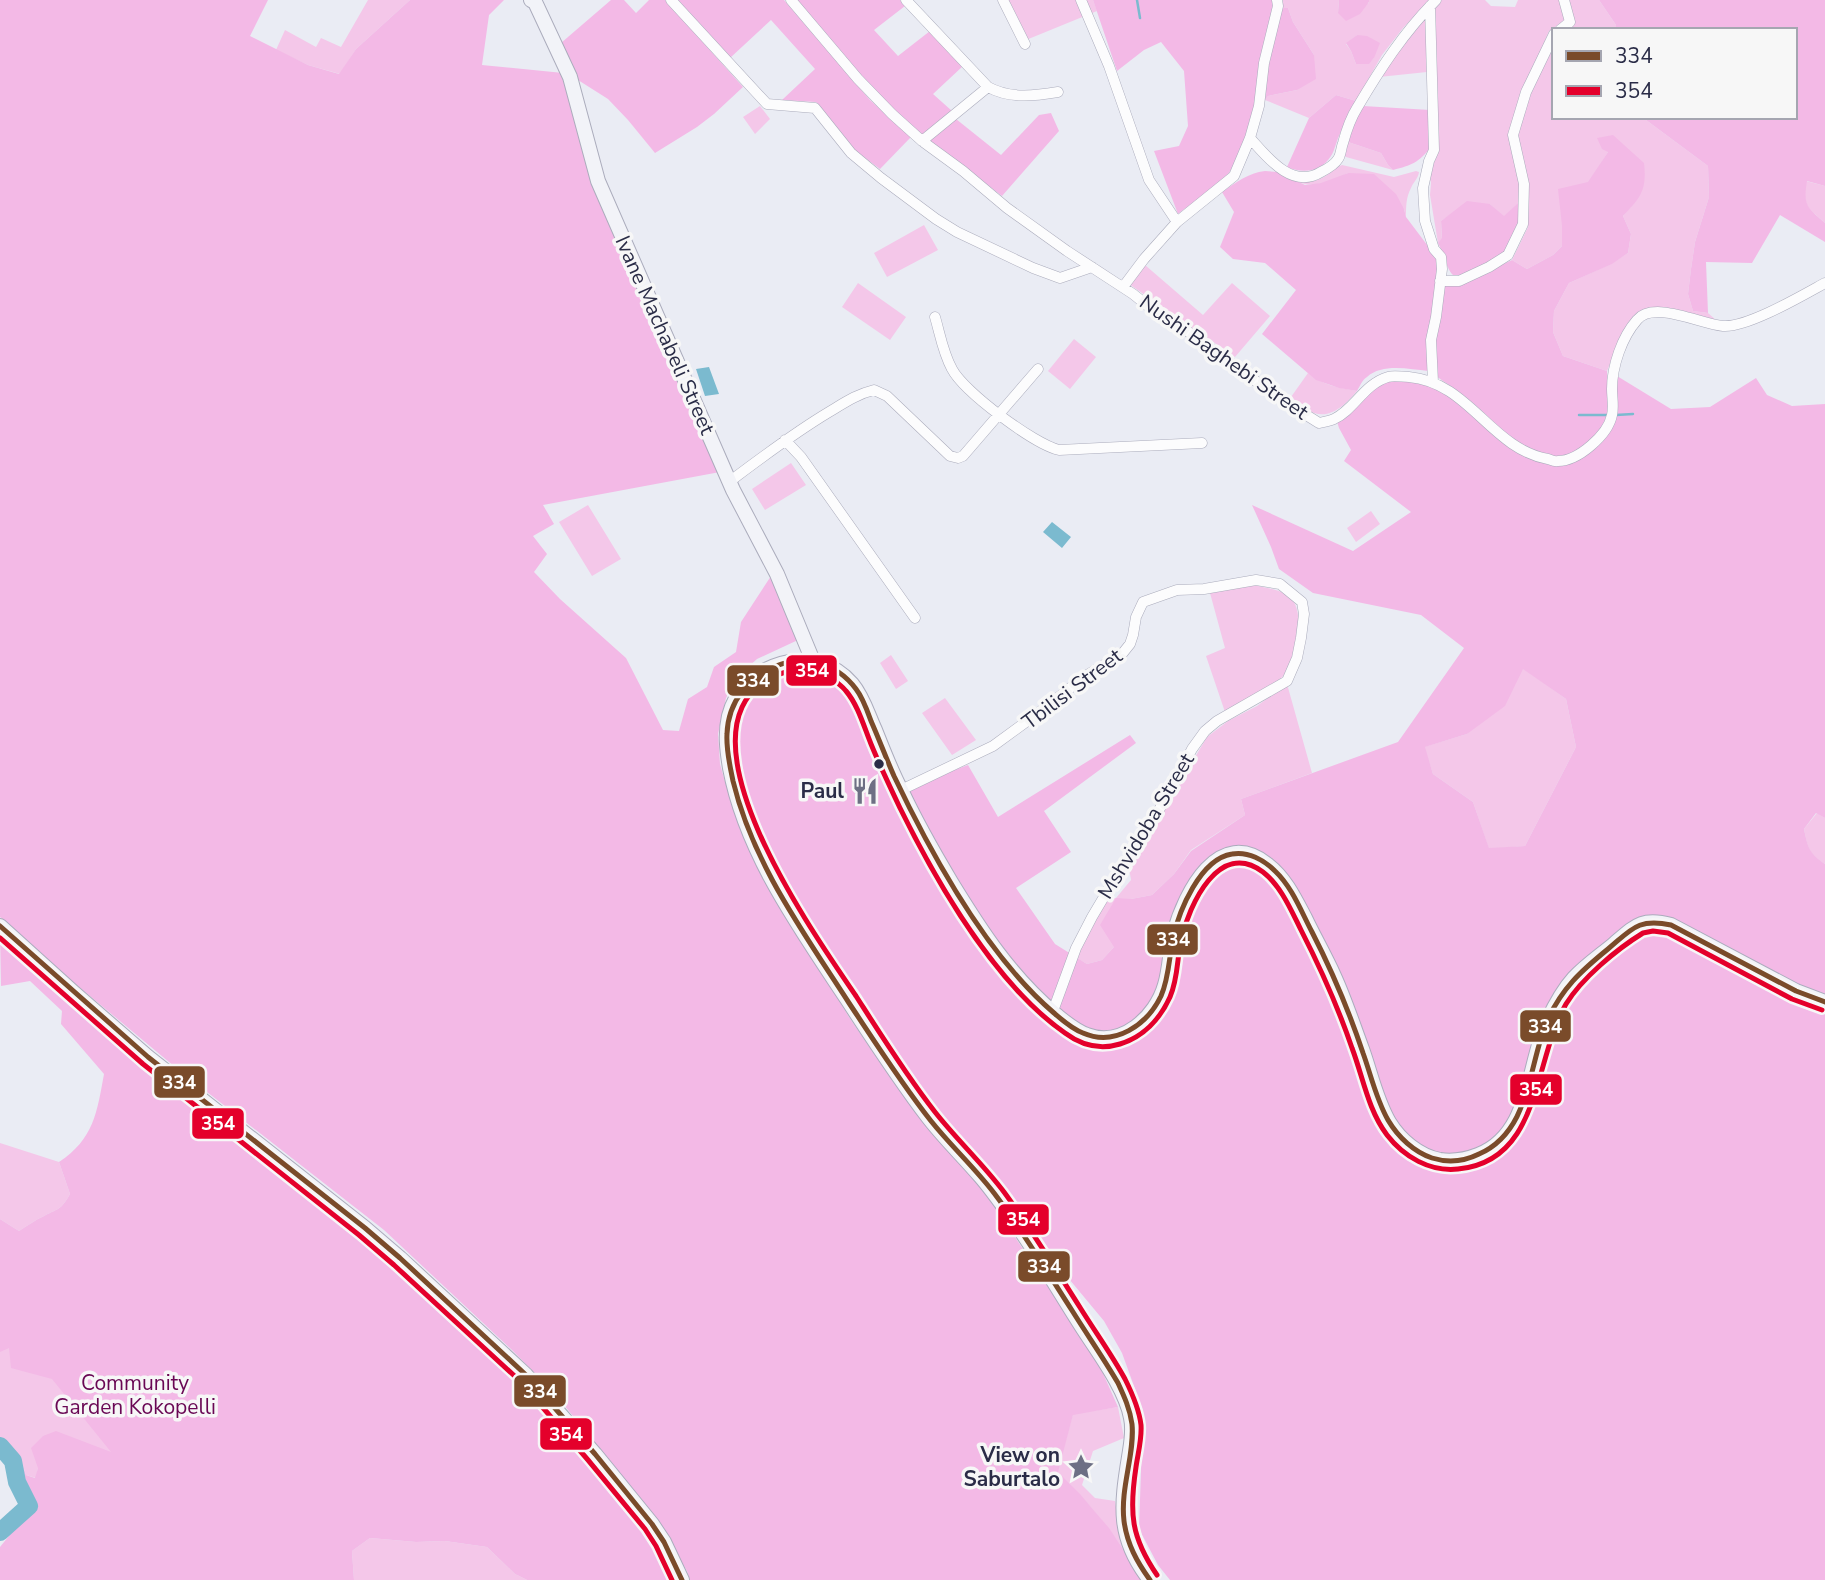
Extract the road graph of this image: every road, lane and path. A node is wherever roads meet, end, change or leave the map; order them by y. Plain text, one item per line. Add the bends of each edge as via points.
1 (671, 0) edge
2 (791, 0) edge
3 (906, 0) edge
4 (1003, 0) edge
5 (1081, 0) edge
6 (1277, 0) edge
7 (1564, 0) edge
8 (535, 1) edge
9 (1433, 3) edge
10 (1562, 28) edge
11 (1552, 38) edge
12 (1025, 44) dead end
13 (988, 86) junction
14 (1058, 92) dead end
15 (1250, 138) junction
16 (922, 141) junction
17 (1177, 222) junction
18 (1092, 267) junction
19 (1440, 281) junction
20 (1825, 282) edge
21 (1123, 287) junction
22 (935, 317) dead end
23 (1038, 369) dead end
24 (1433, 382) junction
25 (999, 414) junction
26 (785, 440) junction
27 (1202, 443) dead end
28 (729, 482) junction
29 (915, 618) dead end
30 (813, 661) junction
31 (1287, 681) joint
32 (901, 790) junction
33 (0, 926) edge
34 (1825, 1002) edge
35 (1052, 1011) junction
36 (682, 1580) edge
37 (1150, 1580) edge

1 - 18 street via 767,104 815,108 851,153 936,219 1060,278
2 - 16 street, Nushi Baghebi Street via 858,79
3 - 13 street
4 - 12 street
5 - 17 street via 1149,180
6 - 15 street
7 - 10 street via 1570,22
8 - 28 main road, Ivane Machabeli Street via 570,77 598,181
9 - 15 street via 1393,50 1355,111 1338,160 1317,175 1291,174 1280,169
9 - 19 street via 1434,150 1426,169 1423,202 1431,242 1441,257
11 - 19 street via 1526,92 1513,135 1524,184 1524,224 1508,255 1459,281
13 - 14 street via 1000,94
13 - 16 street
15 - 17 street via 1234,176
16 - 18 street, Nushi Baghebi Street
17 - 21 street
18 - 21 street, Nushi Baghebi Street
19 - 24 street via 1432,340
20 - 24 street, Nushi Baghebi Street via 1769,312 1725,326 1674,314 1643,314 1626,337 1614,369 1612,415 1606,430 1579,454 1559,461 1536,457 1514,445 1470,405
21 - 24 street, Nushi Baghebi Street via 1319,423 1336,418 1371,384 1390,376
22 - 25 street via 952,369
23 - 25 street
25 - 26 street via 958,458 950,456 887,396 874,390 861,393
25 - 27 street via 1035,440 1059,450
26 - 28 street
26 - 29 street
28 - 30 main road, Ivane Machabeli Street via 777,574
30 - 32 main road via 847,678 859,694
30 - 37 main road via 782,662 763,671 733,701 726,728 728,752 747,824 792,914 900,1080 1023,1234 1124,1396 1132,1434 1122,1502 1124,1531
31 - 32 street, Tbilisi Street via 1301,638 1302,602 1280,584 1256,580 1177,590 1143,602 1130,644 1122,654 1000,741
31 - 35 street, Mshvidoba Street via 1217,721 1198,740 1092,917
32 - 35 main road via 991,945
33 - 36 main road via 148,1056 391,1251 526,1374 652,1524
34 - 35 main road via 1671,925 1652,919 1644,922 1571,981 1546,1025 1514,1126 1490,1150 1466,1160 1425,1156 1392,1128 1336,979 1294,897 1266,863 1233,852 1217,858 1204,871 1187,899 1174,933 1158,1005 1144,1021 1119,1037 1095,1039

